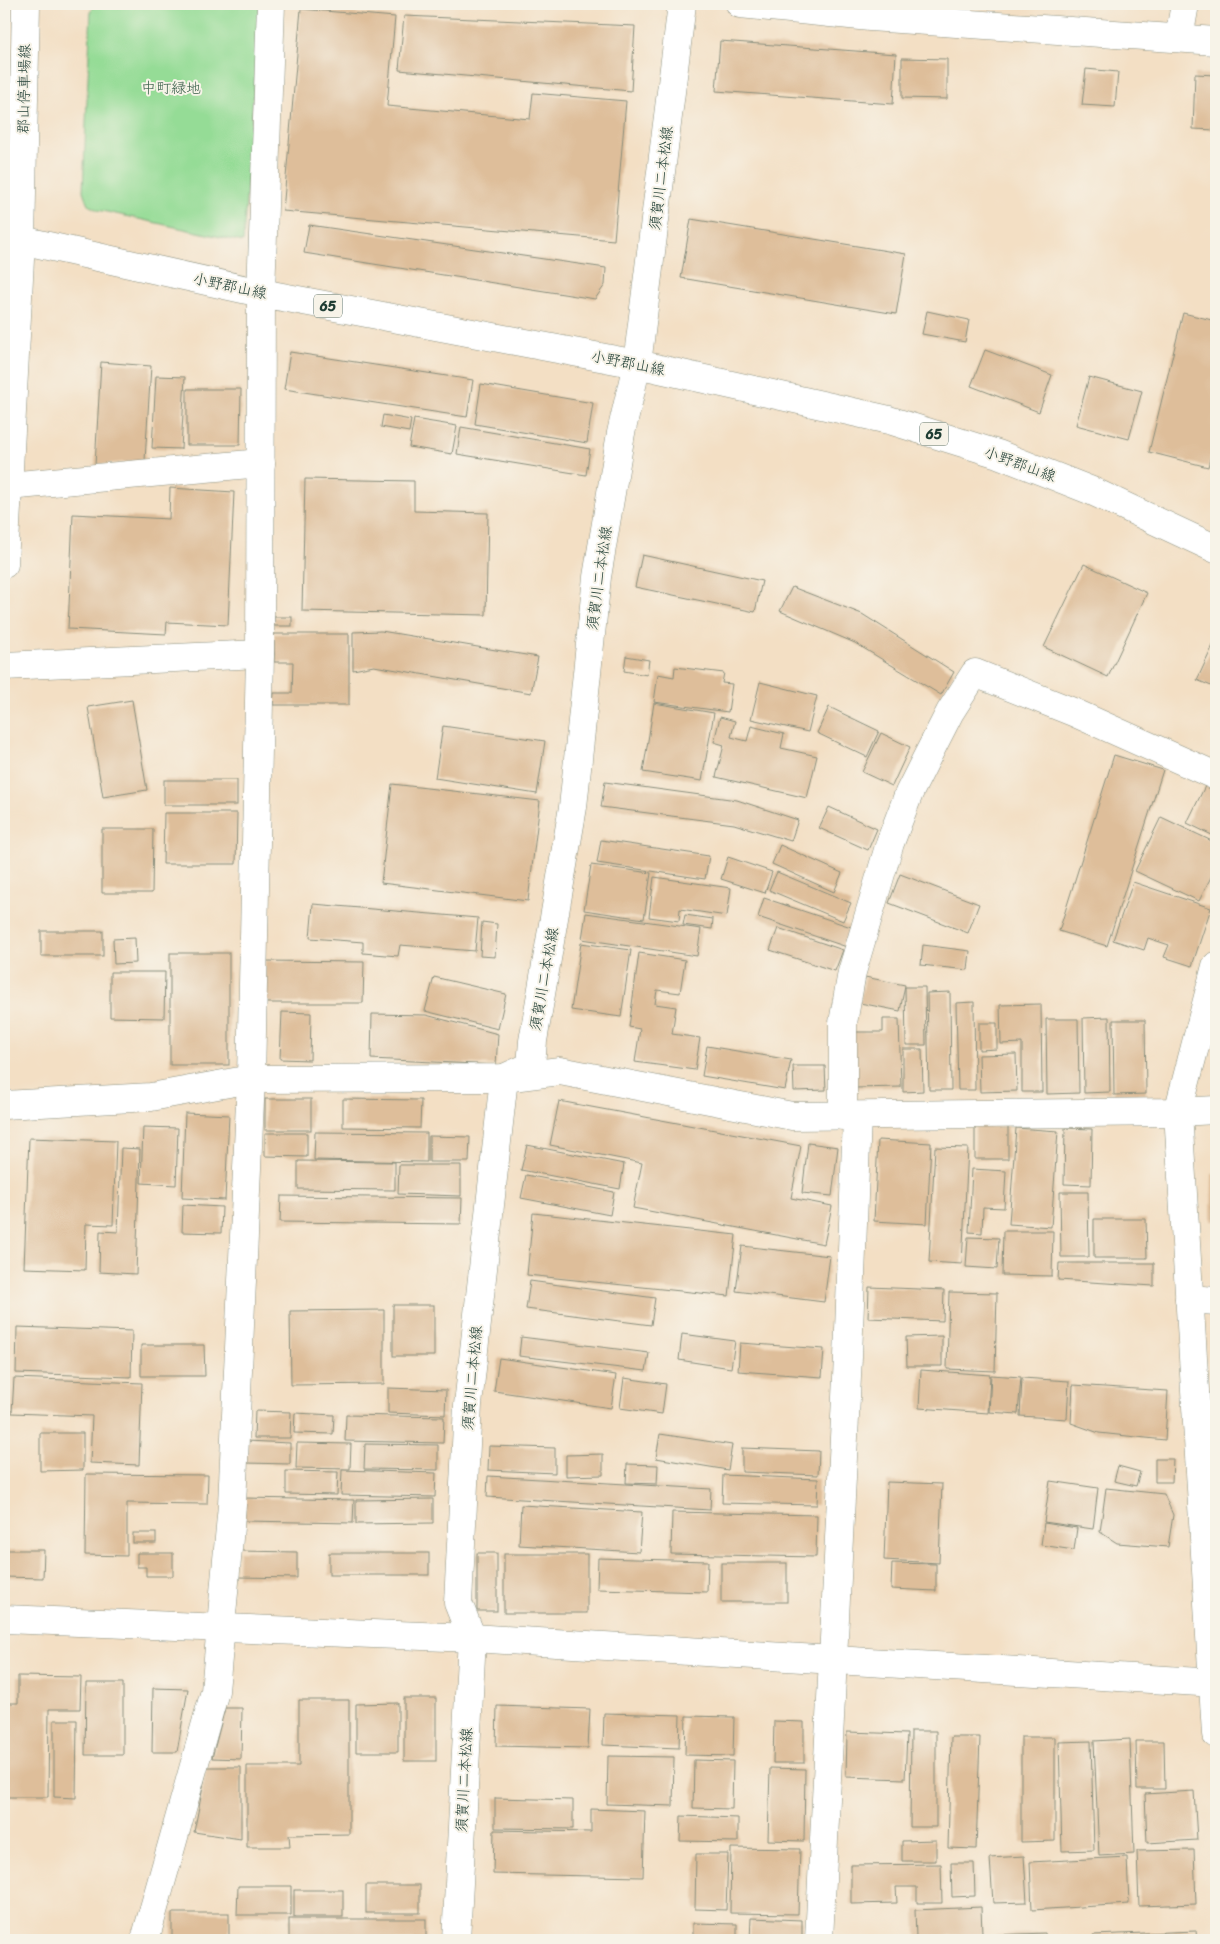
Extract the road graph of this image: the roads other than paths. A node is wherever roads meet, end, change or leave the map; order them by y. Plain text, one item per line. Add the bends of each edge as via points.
1 (26, 4) edge
2 (271, 4) edge
3 (682, 4) edge
4 (740, 4) edge
5 (1185, 4) edge
6 (1180, 38) junction
7 (1216, 42) edge
8 (12, 240) edge
9 (261, 293) junction
10 (637, 364) junction
11 (261, 464) junction
12 (8, 486) junction
13 (1216, 549) edge
14 (4, 564) edge
15 (260, 654) junction
16 (4, 666) edge
17 (1216, 776) edge
18 (1216, 966) edge
19 (251, 1078) junction
20 (504, 1078) junction
21 (4, 1105) edge
22 (1216, 1110) edge
23 (1178, 1112) junction
24 (850, 1116) junction
25 (1189, 1299) junction
26 (1216, 1301) edge
27 (4, 1619) edge
28 (222, 1628) junction
29 (472, 1638) junction
30 (832, 1660) junction
31 (1215, 1683) edge
32 (1216, 1734) edge
33 (145, 1940) edge
34 (456, 1940) edge
35 (820, 1940) edge

1 - 8 street, 郡山停車場線
2 - 9 street
3 - 10 street, 須賀川二本松線
4 - 6 street via 870,17
5 - 6 street
6 - 7 street
8 - 9 street, 小野郡山線 / 65
8 - 12 street, 郡山停車場線
9 - 10 street, 小野郡山線 / 65
9 - 11 street
10 - 13 street, 小野郡山線 / 65 via 889,420 998,454 1092,491
10 - 20 street, 須賀川二本松線 via 621,433 597,577 573,806 531,1066
11 - 12 street
11 - 15 street
12 - 14 street, 郡山停車場線
15 - 16 street
15 - 19 street
17 - 24 street via 1073,712 975,673 950,712 917,777 890,843 852,972 843,1023
18 - 23 street
19 - 20 street
19 - 21 street via 151,1096
19 - 28 street via 232,1505
20 - 24 street via 560,1071 792,1116
20 - 29 street, 須賀川二本松線 via 468,1405 458,1603
22 - 23 street
23 - 24 street
23 - 25 street
24 - 30 street via 848,1358
25 - 26 street
25 - 31 street
27 - 28 street
28 - 29 street
28 - 33 street via 215,1691
29 - 30 street
29 - 34 street, 須賀川二本松線
30 - 31 street
30 - 35 street
31 - 32 street

